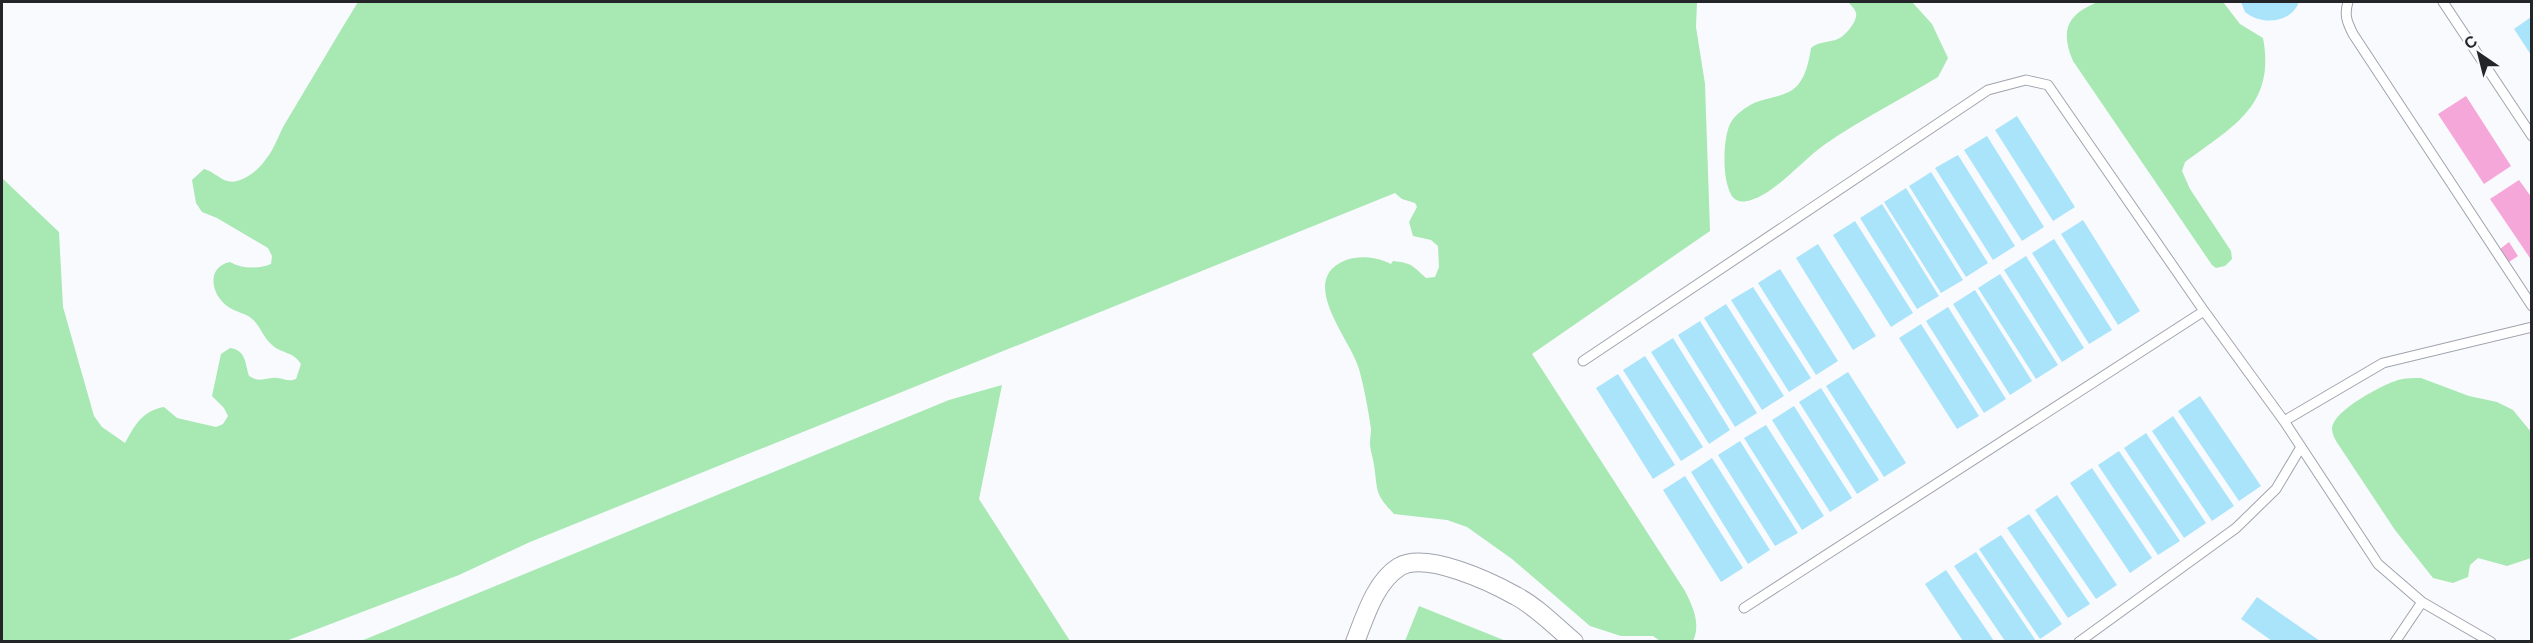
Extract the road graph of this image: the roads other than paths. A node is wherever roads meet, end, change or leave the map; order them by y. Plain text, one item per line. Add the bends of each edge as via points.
1 (2348, 2) edge
2 (2443, 2) edge
3 (2532, 136) edge
4 (2532, 306) edge
5 (2204, 311) junction
6 (2532, 327) edge
7 (1582, 361) dead end
8 (2284, 421) junction
9 (2301, 447) junction
10 (2422, 602) junction
11 (1744, 608) dead end
12 (1355, 642) edge
13 (1574, 642) edge
14 (2079, 642) edge
15 (2395, 642) edge
16 (2491, 642) edge

1 - 4 lane via 2346,21 2353,34
2 - 3 lane
5 - 7 lane via 2048,85 2026,80 1989,90
5 - 8 lane
5 - 11 lane
6 - 8 lane via 2384,363
8 - 9 lane
9 - 10 lane via 2378,564
9 - 14 lane via 2276,489 2236,528
10 - 15 lane
10 - 16 lane
12 - 13 street via 1374,597 1387,579 1398,568 1425,562 1517,596

